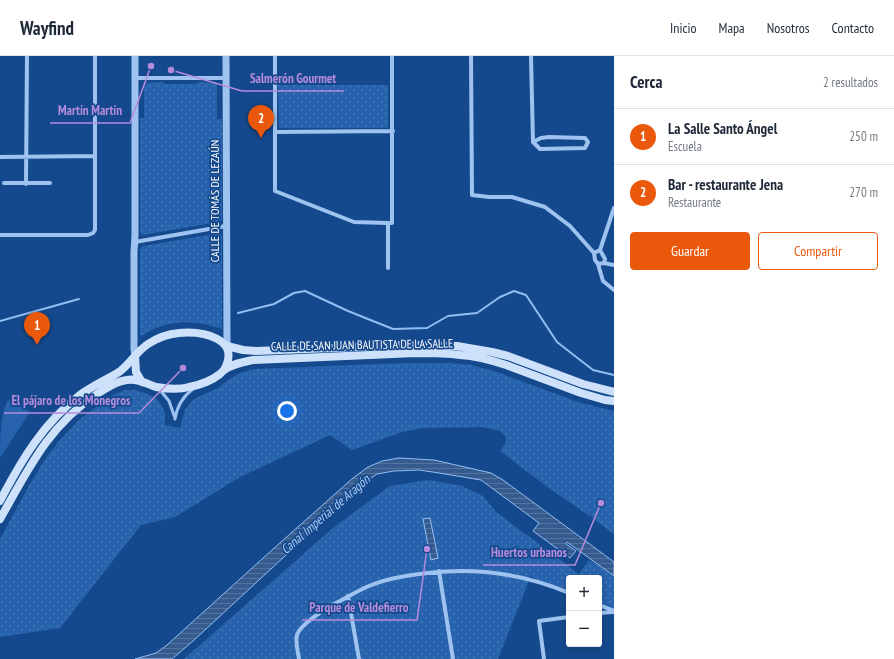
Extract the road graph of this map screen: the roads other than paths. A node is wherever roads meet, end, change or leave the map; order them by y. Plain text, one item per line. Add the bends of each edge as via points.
1 (27, 56) edge
2 (95, 56) edge
3 (134, 56) edge
4 (226, 56) edge
5 (275, 56) edge
6 (392, 56) edge
7 (471, 56) edge
8 (531, 56) edge
9 (134, 78) junction
10 (226, 78) junction
11 (393, 131) junction
12 (275, 132) junction
13 (533, 142) junction
14 (95, 156) junction
15 (0, 157) edge
16 (26, 157) junction
17 (4, 183) dead end
18 (50, 183) dead end
19 (26, 184) junction
20 (614, 208) edge
21 (388, 223) junction
22 (226, 226) junction
23 (0, 235) edge
24 (135, 242) junction
25 (600, 250) junction
26 (594, 253) junction
27 (604, 263) junction
28 (598, 264) junction
29 (614, 265) edge
30 (388, 268) dead end
31 (614, 290) edge
32 (227, 346) junction
33 (135, 356) junction
34 (224, 370) junction
35 (142, 382) junction
36 (200, 384) junction
37 (158, 387) junction
38 (614, 392) edge
39 (614, 401) edge
40 (0, 501) edge
41 (0, 519) edge
42 (439, 571) junction
43 (566, 592) edge
44 (348, 596) junction
45 (602, 607) edge
46 (614, 612) edge
47 (602, 613) edge
48 (566, 617) edge
49 (300, 659) edge
50 (359, 659) edge
51 (453, 659) edge
52 (544, 659) edge

1 - 16 street
2 - 14 street
3 - 9 street
4 - 10 street, CALLE DE TOMÁS DE LEZAÚN
5 - 12 street
6 - 11 street
7 - 26 street via 472,195 512,197 545,207 570,226
8 - 13 street
9 - 10 street
9 - 24 street
10 - 22 street, CALLE DE TOMÁS DE LEZAÚN
11 - 12 street
11 - 21 street via 392,223
12 - 21 street via 275,191 354,222
13 - 13 street via 540,149 585,148 588,142 585,138 549,137
14 - 16 street
14 - 23 street via 93,233
15 - 16 street
16 - 19 street
17 - 19 street
18 - 19 street
20 - 25 street
21 - 30 street
22 - 24 street
22 - 32 street, CALLE DE TOMÁS DE LEZAÚN
24 - 33 street
25 - 26 street
25 - 27 street via 606,259
26 - 28 street
27 - 28 street
27 - 29 street
28 - 31 street via 603,281
32 - 33 main road, CALLE DE SAN JUAN BAUTISTA DE LA SALLE via 205,334 178,333 156,340
32 - 34 main road via 227,366
32 - 38 main road, CALLE DE SAN JUAN BAUTISTA DE LA SALLE via 256,351 406,345 457,346 508,356 583,384
33 - 35 main road via 136,372
33 - 40 main road, CALLE DE SAN JUAN BAUTISTA DE LA SALLE via 120,371 73,401 54,419 33,445
34 - 36 main road, CALLE DE SAN JUAN BAUTISTA DE LA SALLE
34 - 39 main road, CALLE DE SAN JUAN BAUTISTA DE LA SALLE via 243,362 266,359 416,353 461,354 506,365 581,393
35 - 37 main road, CALLE DE SAN JUAN BAUTISTA DE LA SALLE
35 - 41 main road, CALLE DE SAN JUAN BAUTISTA DE LA SALLE via 127,380 110,386 72,412 42,446
36 - 37 main road, CALLE DE SAN JUAN BAUTISTA DE LA SALLE via 177,389
36 - 37 lane via 181,401 175,419 169,401
42 - 43 street via 498,573 528,579
42 - 44 street via 378,583
42 - 51 street
44 - 49 street via 301,628 296,640
44 - 50 street
45 - 46 street
46 - 47 street
48 - 52 street via 539,621

